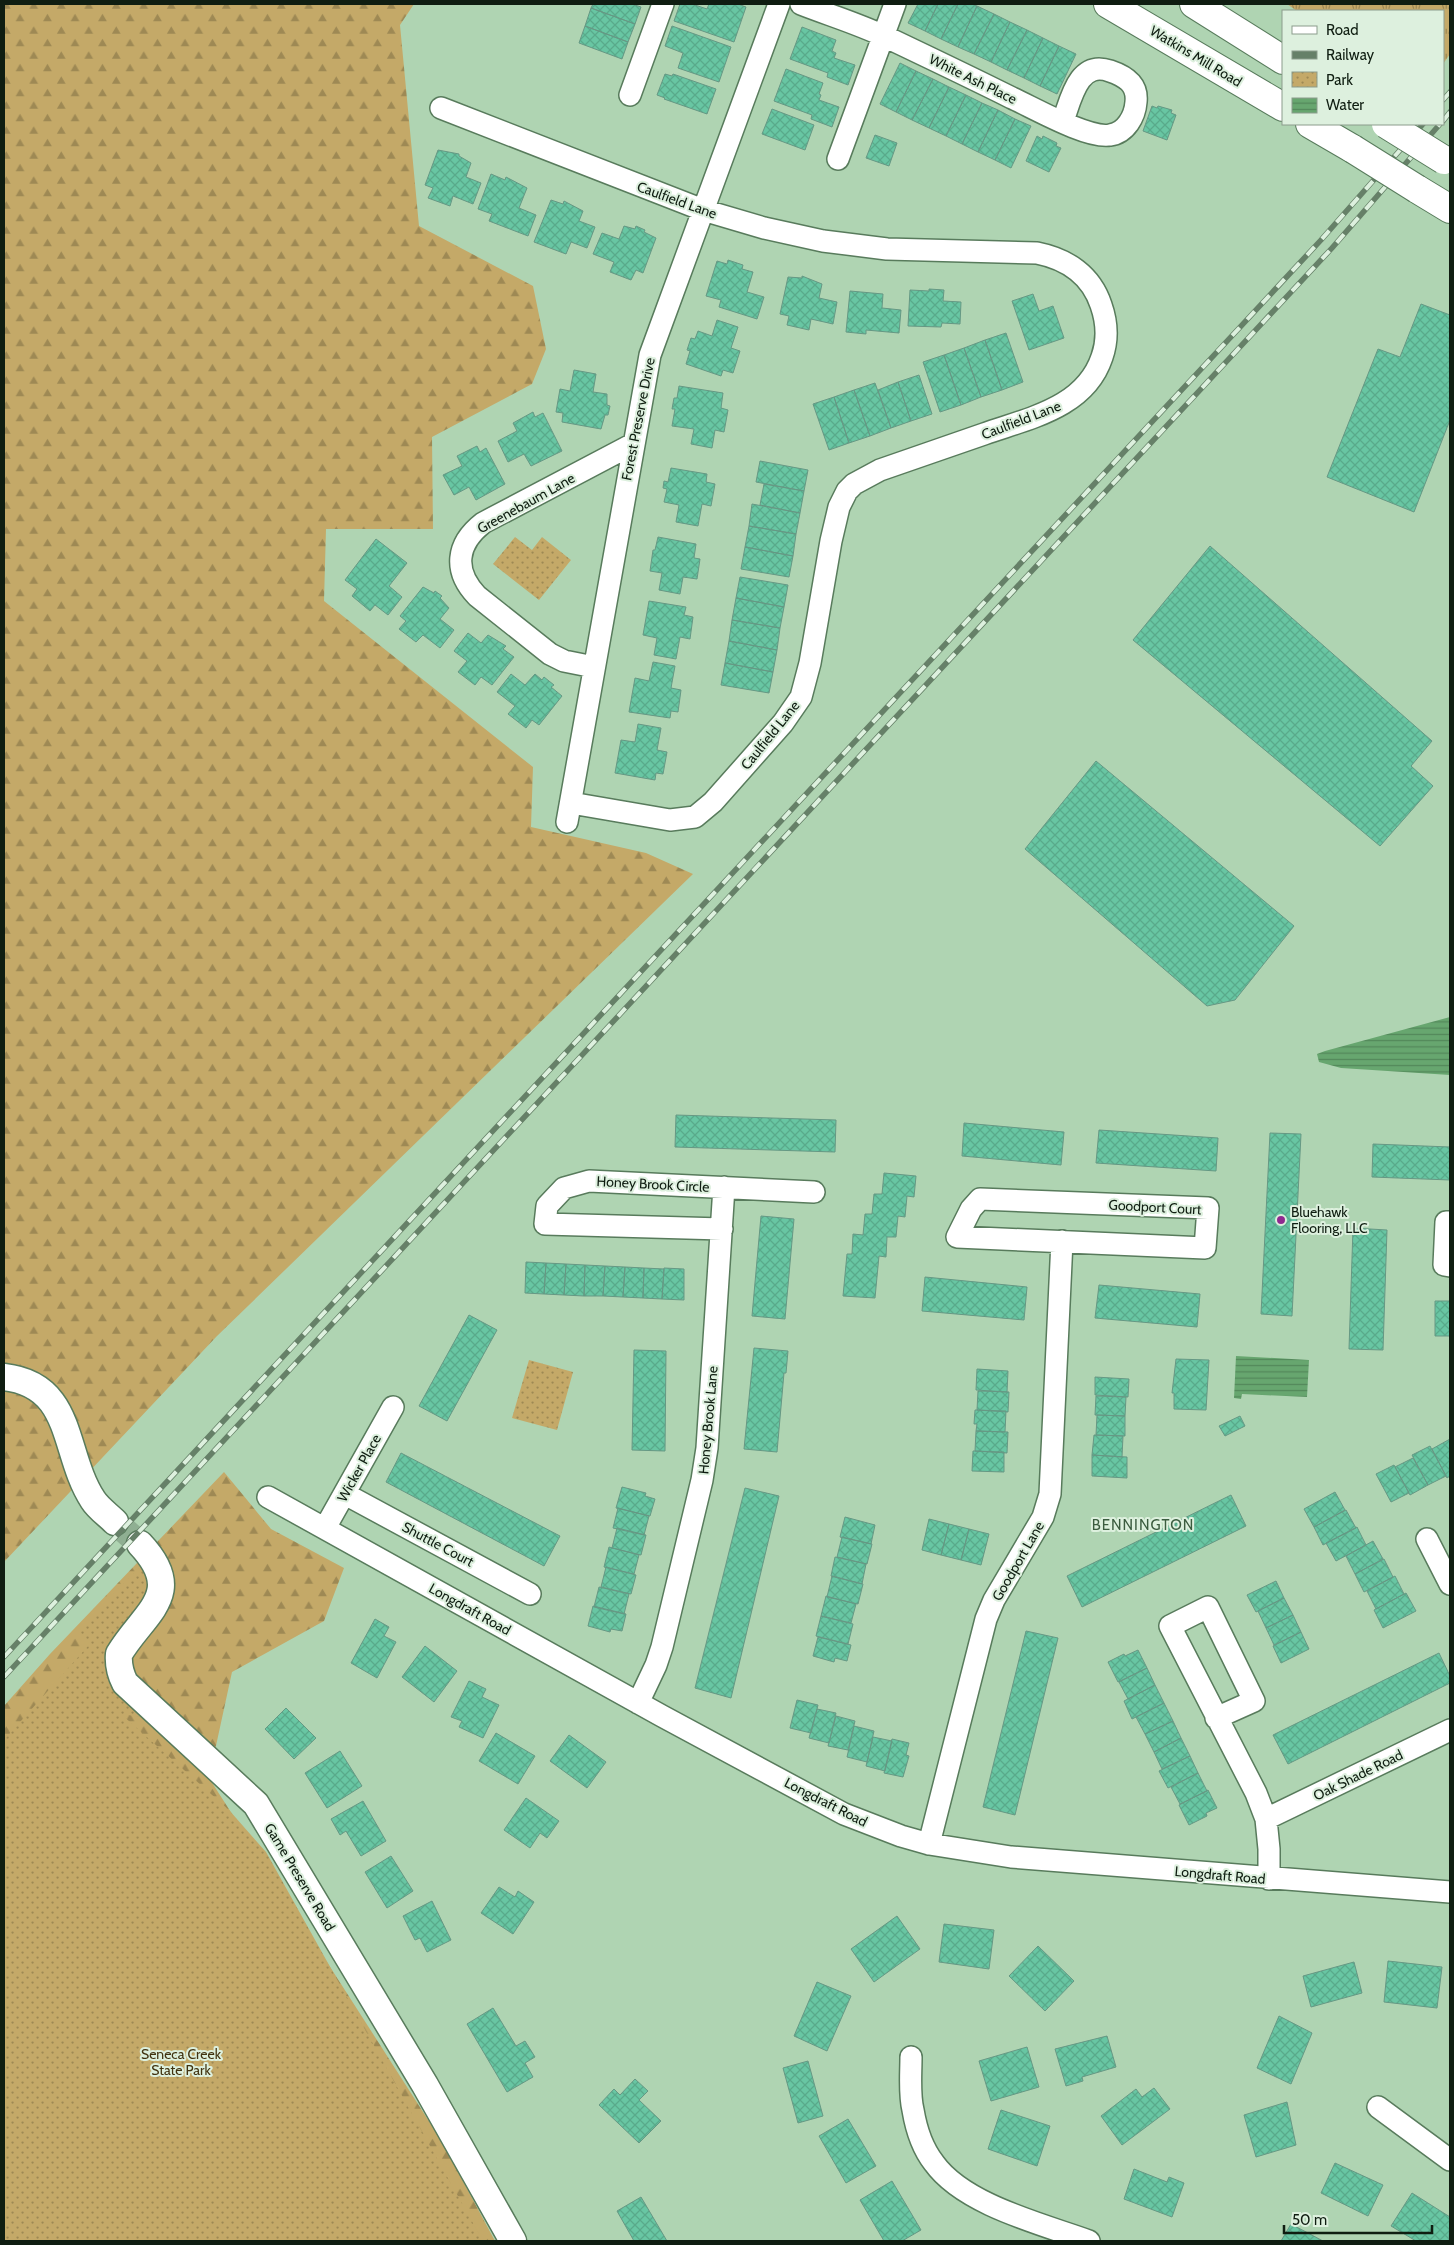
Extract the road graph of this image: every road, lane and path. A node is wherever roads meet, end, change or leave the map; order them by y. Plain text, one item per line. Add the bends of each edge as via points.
1 (663, 4) edge
2 (779, 4) edge
3 (801, 4) edge
4 (895, 4) edge
5 (1108, 4) edge
6 (1194, 4) edge
7 (883, 36) junction
8 (1282, 59) edge
9 (630, 95) dead end
10 (1282, 106) edge
11 (442, 108) dead end
12 (1063, 121) dead end
13 (1312, 125) edge
14 (1388, 125) edge
15 (838, 160) dead end
16 (1447, 161) edge
17 (703, 210) junction
18 (1450, 210) edge
19 (633, 444) junction
20 (594, 667) junction
21 (569, 812) joint
22 (724, 1187) junction
23 (814, 1192) dead end
24 (1450, 1222) edge
25 (722, 1229) junction
26 (1062, 1241) junction
27 (1450, 1266) edge
28 (4, 1377) edge
29 (394, 1407) dead end
30 (345, 1494) junction
31 (268, 1497) dead end
32 (114, 1522) tunnel mouth
33 (325, 1528) junction
34 (1426, 1539) dead end
35 (140, 1544) tunnel mouth
36 (1450, 1584) edge
37 (530, 1594) dead end
38 (638, 1703) junction
39 (1216, 1718) junction
40 (1450, 1730) edge
41 (1266, 1819) junction
42 (930, 1844) junction
43 (1269, 1879) junction
44 (1450, 1892) edge
45 (911, 2057) dead end
46 (1378, 2107) dead end
47 (1450, 2160) edge
48 (513, 2241) edge
49 (1089, 2241) edge

1 - 9 street
2 - 17 street, Forest Preserve Drive
3 - 7 street, White Ash Place
4 - 7 street
5 - 10 main road, Watkins Mill Road
6 - 8 main road
7 - 12 street, White Ash Place
7 - 15 street
11 - 17 street, Caulfield Lane
13 - 18 main road, bridge
14 - 16 main road, bridge
17 - 19 street, Forest Preserve Drive via 650,355
17 - 21 street, Caulfield Lane via 794,235 855,246 1052,256 1067,262 1091,284 1104,314 1104,349 1090,382 1063,405 880,470 862,478 847,491 836,518 801,697 787,719 705,810 683,820
19 - 20 street, Forest Preserve Drive
19 - 20 street, Greenebaum Lane via 483,523 470,535 462,551 460,570 477,596 550,654 564,661
20 - 21 street, Forest Preserve Drive
22 - 23 street, Honey Brook Circle
22 - 25 street, Honey Brook Lane
22 - 25 street, Honey Brook Circle via 589,1181 564,1188 547,1206 545,1224
24 - 27 street via 1446,1222 1444,1265
25 - 38 street, Honey Brook Lane via 702,1480 662,1647
26 - 26 street, Goodport Court via 957,1237 971,1208 980,1199 1208,1208 1205,1248
26 - 42 street, Goodport Lane via 1050,1494 1043,1517 986,1619
28 - 32 street via 18,1378 47,1395 57,1409 84,1484 93,1501
29 - 30 street, Wicker Place
30 - 33 street, Wicker Place
30 - 37 street, Shuttle Court
31 - 33 street, Longdraft Road
33 - 38 street, Longdraft Road
34 - 36 street
35 - 48 street, Game Preserve Road via 157,1567 160,1595 119,1654 118,1664 125,1683 256,1804 425,2085
38 - 42 street, Longdraft Road via 844,1814
39 - 39 street via 1170,1626 1208,1607 1254,1700
39 - 41 street via 1256,1793
40 - 41 street, Oak Shade Road
41 - 43 street
42 - 43 street, Longdraft Road via 1012,1857
43 - 44 street, Longdraft Road
45 - 49 street via 913,2110 924,2146 934,2165 963,2191 992,2206
46 - 47 street

